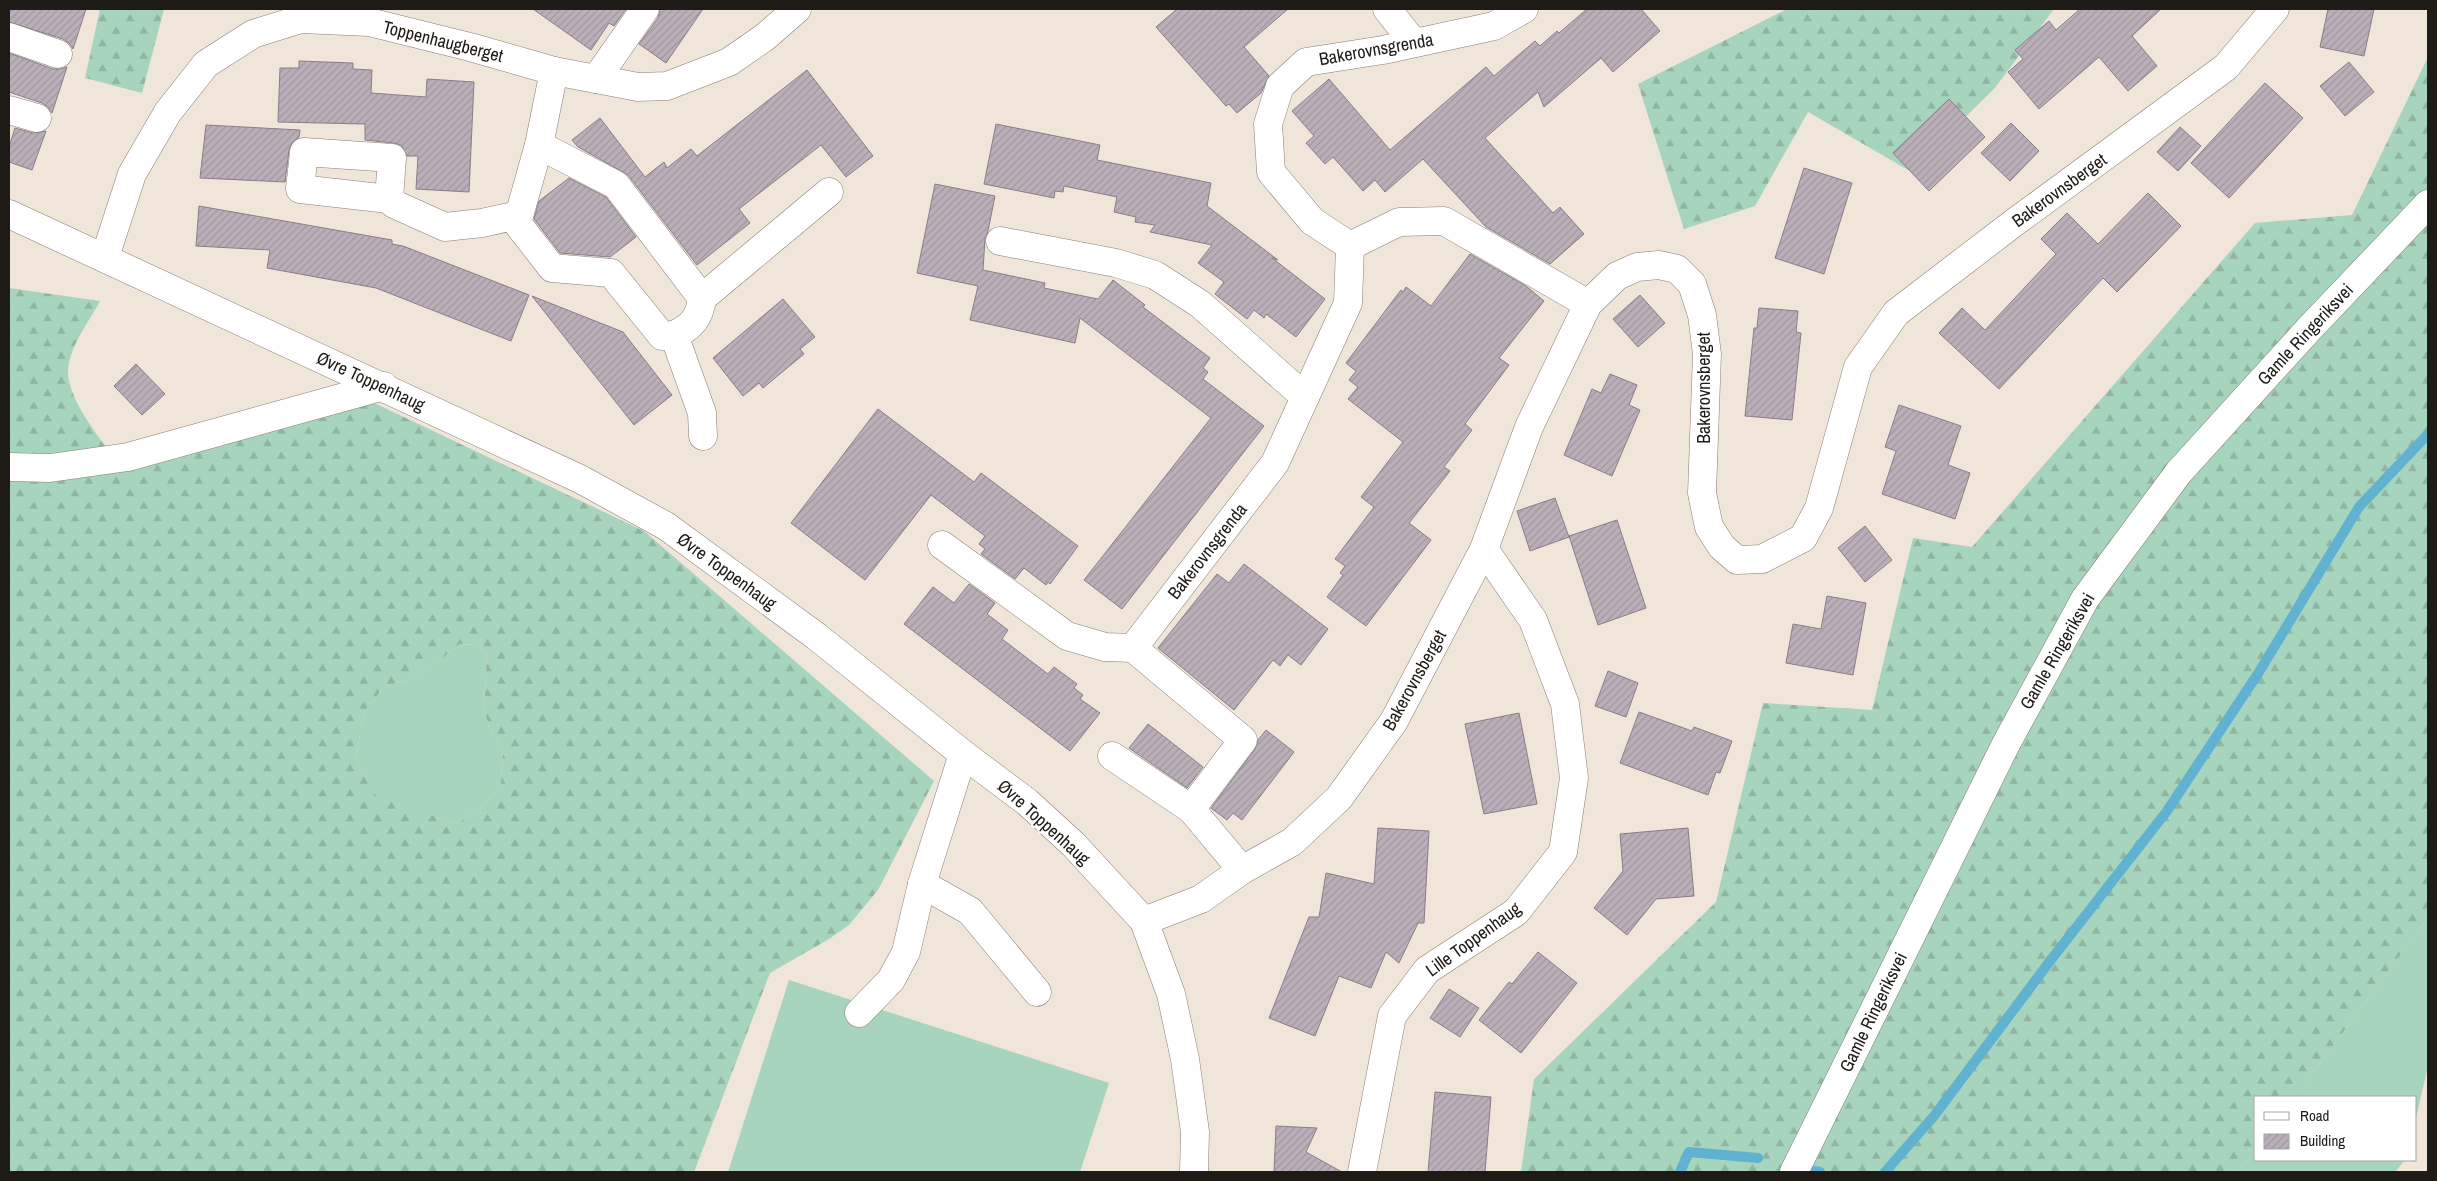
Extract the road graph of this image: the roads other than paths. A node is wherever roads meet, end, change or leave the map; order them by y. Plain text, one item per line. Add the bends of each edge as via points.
1 (645, 9) edge
2 (797, 9) edge
3 (1387, 9) edge
4 (1524, 9) edge
5 (2275, 9) edge
6 (9, 37) edge
7 (1414, 43) junction
8 (58, 54) dead end
9 (554, 70) junction
10 (596, 79) junction
11 (9, 110) edge
12 (37, 118) dead end
13 (539, 145) junction
14 (828, 192) dead end
15 (389, 198) dead end
16 (2428, 204) edge
17 (9, 214) edge
18 (518, 215) junction
19 (1000, 241) dead end
20 (1350, 246) junction
21 (105, 257) junction
22 (702, 298) junction
23 (1588, 304) junction
24 (674, 334) junction
25 (384, 386) junction
26 (1305, 397) junction
27 (703, 436) dead end
28 (9, 467) edge
29 (942, 545) dead end
30 (1484, 548) junction
31 (1133, 648) junction
32 (963, 754) junction
33 (1112, 756) dead end
34 (1191, 809) junction
35 (1242, 870) junction
36 (922, 884) junction
37 (1144, 921) junction
38 (1037, 992) dead end
39 (859, 1014) dead end
40 (1194, 1172) edge
41 (1362, 1172) edge
42 (1794, 1172) edge

1 - 10 street
2 - 10 street, Toppenhaugberget via 729,62 667,86 638,87
3 - 7 street
4 - 7 street, Bakerovnsgrenda via 1494,26
5 - 23 street, Bakerovnsberget via 2226,67 1896,312 1858,367 1819,508 1803,538 1762,559 1737,560 1722,547 1709,527 1702,493 1706,354 1702,315 1692,284 1677,269 1637,267 1617,276
6 - 8 street
7 - 20 street, Bakerovnsgrenda via 1306,62 1280,86 1268,124 1270,172 1312,221
9 - 10 street, Toppenhaugberget
9 - 13 street
9 - 21 street, Toppenhaugberget via 369,22 301,18 253,34 206,64 168,112 132,174
11 - 12 street
13 - 18 street
13 - 22 street via 616,185
14 - 22 street
15 - 18 street via 394,204 445,227 482,224
16 - 42 street, Gamle Ringeriksvei via 2179,472 2084,599 2006,744
17 - 21 street, Øvre Toppenhaug
18 - 24 street via 517,223 552,268 611,273 662,336
19 - 26 street via 1155,275 1200,304
20 - 23 street via 1399,222 1444,221
20 - 26 street, Bakerovnsgrenda via 1348,303
21 - 25 street, Øvre Toppenhaug
22 - 24 street via 701,312 688,328
23 - 30 street, Bakerovnsberget via 1529,426
24 - 27 street via 702,413
25 - 28 street via 128,457 50,468
25 - 32 street, Øvre Toppenhaug via 580,479 666,526 816,636
26 - 31 street, Bakerovnsgrenda via 1275,463
29 - 31 street via 1067,636 1104,647
30 - 35 street, Bakerovnsberget via 1394,721 1339,798 1292,842
30 - 41 street, Lille Toppenhaug via 1533,620 1565,704 1574,778 1563,852 1516,912 1427,970 1392,1016
31 - 34 street via 1243,740
32 - 36 street
32 - 37 street, Øvre Toppenhaug via 1028,802 1073,844
33 - 34 street
34 - 35 street
35 - 37 street, Bakerovnsberget via 1201,899
36 - 38 street via 970,911
36 - 39 street via 906,952 891,980
37 - 40 street, Øvre Toppenhaug via 1171,994 1185,1059 1195,1132

